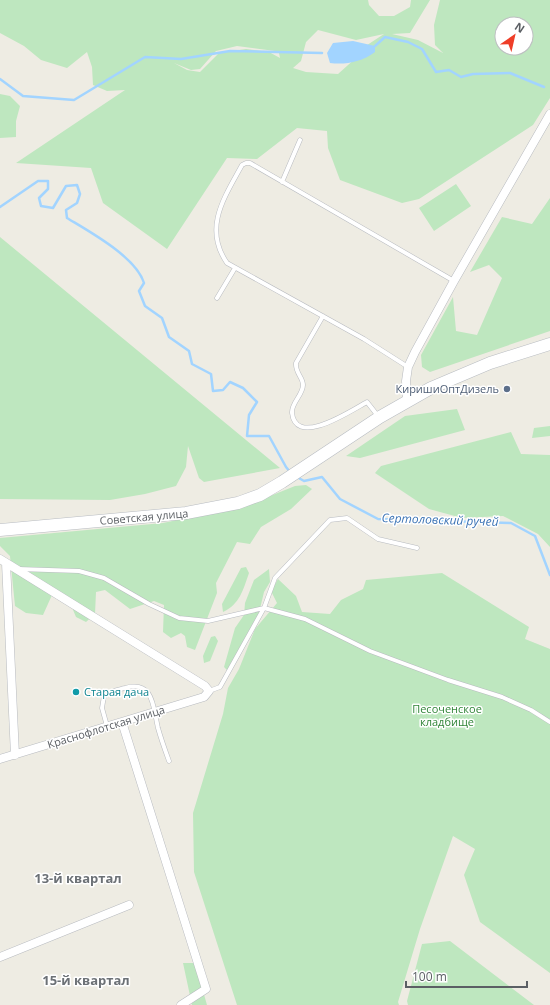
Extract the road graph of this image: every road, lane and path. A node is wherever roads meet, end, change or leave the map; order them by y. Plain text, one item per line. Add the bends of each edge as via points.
1 (550, 114) edge
2 (300, 140) dead end
3 (282, 182) junction
4 (235, 268) junction
5 (454, 281) junction
6 (217, 298) dead end
7 (323, 316) junction
8 (550, 344) edge
9 (408, 367) junction
10 (407, 401) junction
11 (380, 417) junction
12 (0, 530) edge
13 (417, 548) dead end
14 (3, 561) edge
15 (16, 569) junction
16 (264, 608) junction
17 (209, 692) junction
18 (155, 712) junction
19 (122, 722) junction
20 (550, 722) edge
21 (107, 726) junction
22 (15, 755) junction
23 (0, 759) edge
24 (169, 761) dead end
25 (129, 905) dead end
26 (0, 957) edge
27 (181, 1005) edge

1 - 5 street
2 - 3 lane
3 - 4 lane via 250,163 242,165 216,220 215,239 219,252 227,263
3 - 5 lane
4 - 6 lane
4 - 7 lane
5 - 9 street
7 - 9 lane
7 - 11 lane via 296,363 296,370 303,386 294,403 294,420 307,430 319,427 368,402
8 - 10 main road, Советская улица via 449,379
9 - 10 street
10 - 11 main road, Советская улица
11 - 12 main road, Советская улица via 282,482 260,495 238,503 186,513
13 - 16 lane via 378,539 347,518 330,520 275,578
14 - 15 street
14 - 22 street
15 - 16 lane via 79,571 104,578 179,618 208,621
15 - 17 street via 205,686
16 - 17 lane via 220,686
16 - 20 lane via 305,619 370,652 502,697
17 - 18 street, Краснофлотская улица via 204,697
18 - 19 street, Краснофлотская улица
18 - 21 lane via 151,696 141,687 132,686 109,692 102,701
18 - 24 lane
19 - 21 street, Краснофлотская улица
19 - 27 street via 206,989
21 - 22 street, Краснофлотская улица
22 - 23 street, Краснофлотская улица
25 - 26 street

